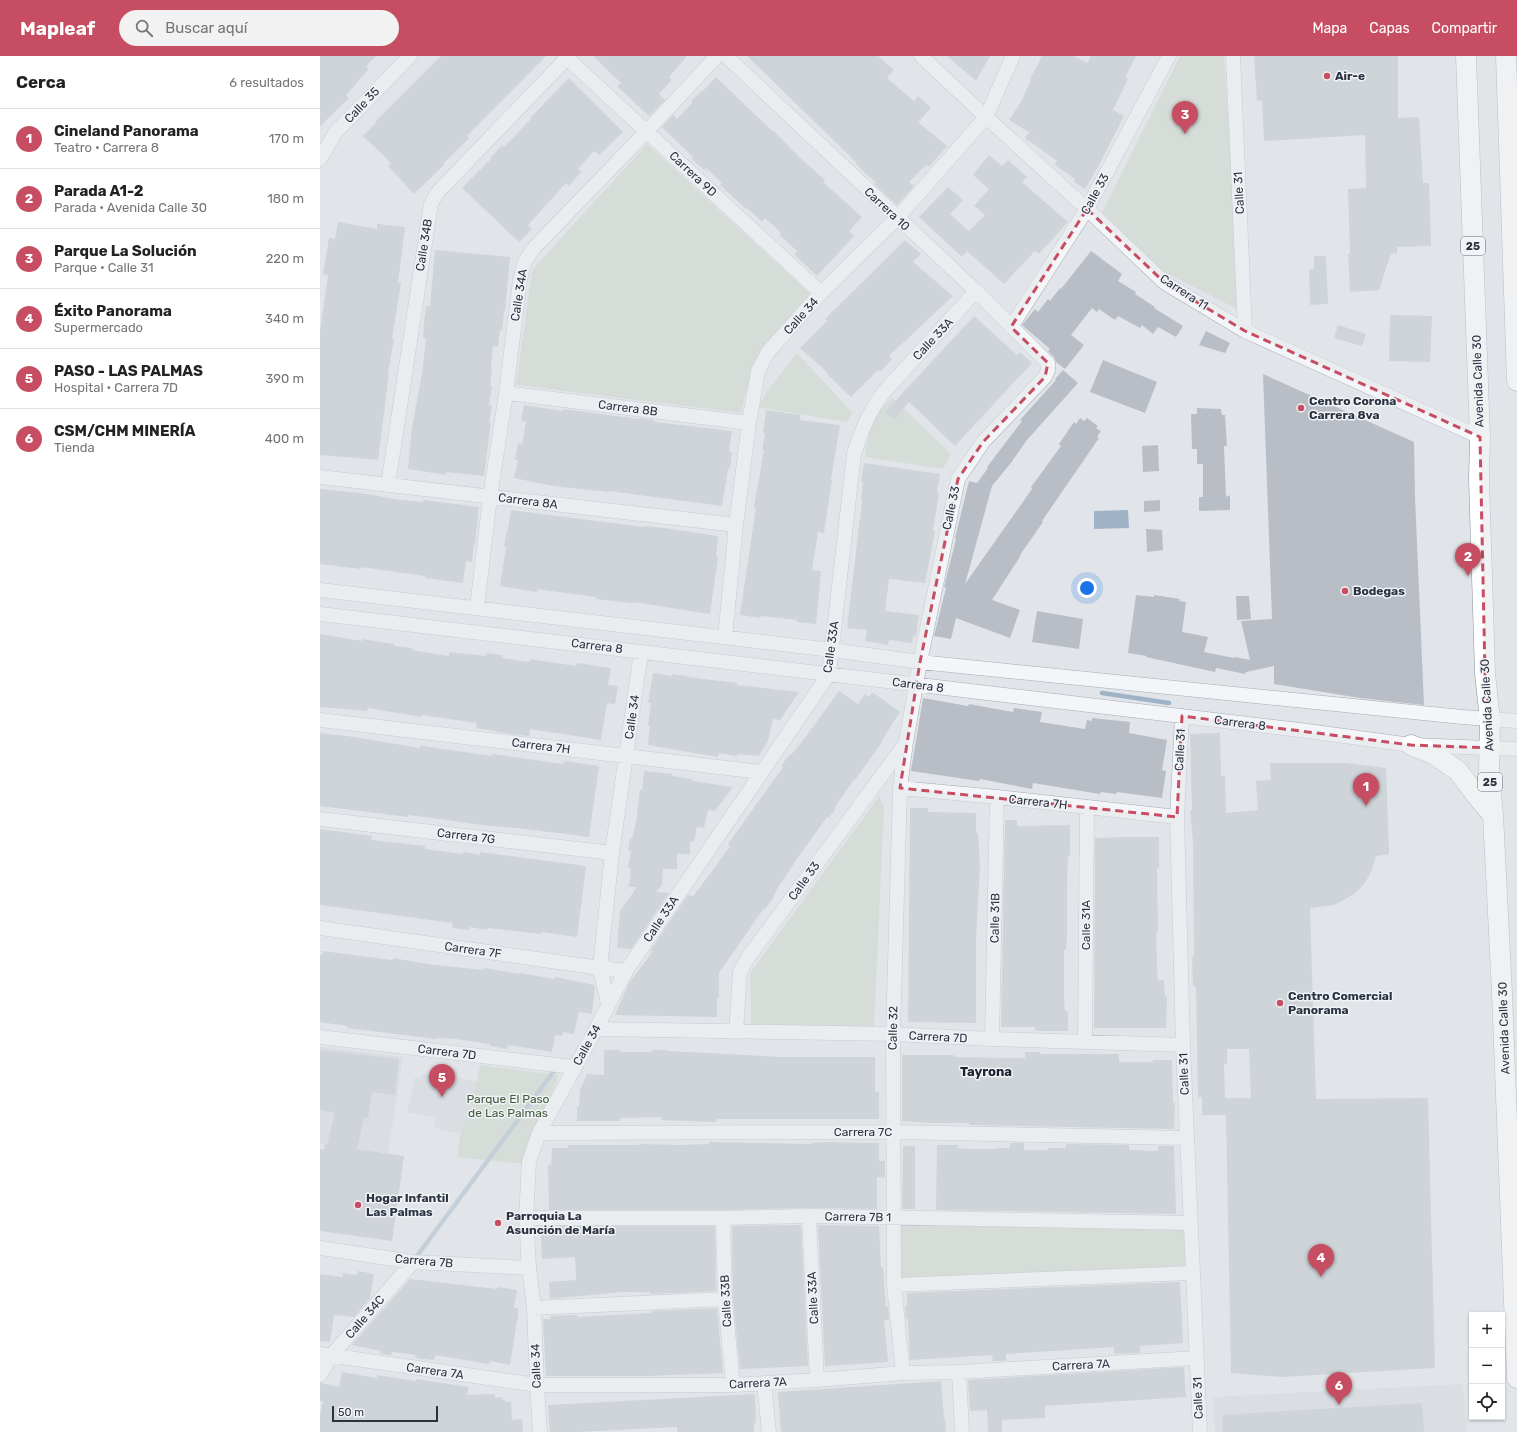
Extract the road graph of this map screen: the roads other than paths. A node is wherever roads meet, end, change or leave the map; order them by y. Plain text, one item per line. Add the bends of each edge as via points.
1 (410, 56) edge
2 (717, 56) edge
3 (726, 56) edge
4 (921, 56) edge
5 (1013, 56) edge
6 (1169, 56) edge
7 (1233, 56) edge
8 (1466, 56) edge
9 (1506, 56) edge
10 (566, 57) edge
11 (986, 117) junction
12 (647, 131) junction
13 (320, 159) edge
14 (1087, 209) junction
15 (897, 218) junction
16 (976, 291) junction
17 (821, 293) junction
18 (1011, 327) junction
19 (1245, 330) junction
20 (1048, 363) joint
21 (1517, 381) edge
22 (506, 392) junction
23 (749, 423) junction
24 (1480, 437) junction
25 (320, 478) edge
26 (388, 485) junction
27 (490, 497) junction
28 (736, 525) junction
29 (320, 590) edge
30 (477, 608) junction
31 (320, 614) edge
32 (725, 637) junction
33 (832, 650) junction
34 (641, 652) junction
35 (920, 662) junction
36 (829, 674) junction
37 (917, 684) junction
38 (1182, 716) junction
39 (320, 720) edge
40 (1490, 720) junction
41 (1517, 721) edge
42 (906, 742) junction
43 (1411, 744) junction
44 (1490, 748) junction
45 (1517, 749) edge
46 (627, 756) junction
47 (761, 772) junction
48 (900, 788) junction
49 (997, 797) junction
50 (1087, 807) junction
51 (1493, 815) junction
52 (1177, 817) junction
53 (320, 819) edge
54 (612, 853) junction
55 (320, 928) edge
56 (600, 968) junction
57 (626, 971) junction
58 (608, 1004) junction
59 (596, 1029) junction
60 (736, 1032) junction
61 (893, 1034) junction
62 (320, 1037) edge
63 (992, 1039) junction
64 (1085, 1042) junction
65 (1183, 1045) junction
66 (574, 1068) junction
67 (893, 1132) junction
68 (539, 1133) junction
69 (1187, 1138) junction
70 (809, 1216) junction
71 (892, 1217) junction
72 (526, 1218) junction
73 (723, 1218) junction
74 (1190, 1224) junction
75 (320, 1248) edge
76 (413, 1262) junction
77 (529, 1268) junction
78 (1192, 1273) junction
79 (894, 1285) junction
80 (725, 1299) junction
81 (534, 1308) junction
82 (325, 1355) edge
83 (1197, 1358) junction
84 (959, 1372) junction
85 (903, 1373) junction
86 (320, 1375) edge
87 (1517, 1378) edge
88 (817, 1380) junction
89 (764, 1383) junction
90 (537, 1385) junction
91 (733, 1385) junction
92 (540, 1432) edge
93 (769, 1432) edge
94 (962, 1432) edge
95 (1200, 1432) edge

1 - 13 street, Calle 35 via 335,133
2 - 12 street, Calle 34A
3 - 15 street, Carrera 10
4 - 11 street, Carrera 11
5 - 11 street, Calle 34
6 - 14 street, Calle 33
7 - 19 street, Calle 31
8 - 24 highway, Avenida Calle 30 / 25
9 - 21 highway
10 - 12 street, Carrera 9D
10 - 26 street, Calle 34B via 437,193 432,204
11 - 14 street, Carrera 11
11 - 15 street, Calle 34
12 - 17 street, Carrera 9D
12 - 22 street, Calle 34A via 533,249 524,263
14 - 18 street, Calle 33
14 - 19 street, Carrera 11 via 1165,283
15 - 16 street, Carrera 10
15 - 17 street, Calle 34
16 - 18 street, Carrera 10
16 - 33 street, Calle 33A via 883,393 863,426 854,454
17 - 23 street, Calle 34 via 768,352 758,371
18 - 20 street, Carrera 10
19 - 24 street, Carrera 11
20 - 35 street, Calle 33 via 1045,377 983,442 958,478
22 - 23 street, Carrera 8B
22 - 27 street, Calle 34A
23 - 28 street, Calle 34
24 - 40 highway, Avenida Calle 30 / 25 via 1485,674
25 - 26 street, Carrera 8A
26 - 27 street, Carrera 8A
27 - 28 street, Carrera 8A
27 - 30 street, Calle 34A
28 - 32 street, Calle 34
29 - 30 street, Carrera 8
30 - 32 street, Carrera 8
31 - 34 street, Carrera 8
32 - 33 street, Carrera 8
33 - 35 street, Carrera 8
33 - 36 street, Calle 33A
34 - 36 street, Carrera 8
34 - 46 street, Calle 34
35 - 37 street, Calle 33
35 - 40 street, Carrera 8
36 - 37 street, Carrera 8
36 - 47 street, Calle 33A
37 - 38 street, Carrera 8
37 - 42 street, Calle 32
38 - 43 street, Carrera 8
38 - 52 street, Calle 31
39 - 46 street, Carrera 7H
40 - 41 street, Carrera 8
40 - 44 highway, Avenida Calle 30 / 25
42 - 48 street, Calle 32
42 - 60 street, Calle 33 via 746,959 740,972
43 - 44 street, Carrera 8
43 - 51 highway via 1435,755 1458,771
44 - 45 street, Carrera 8
44 - 51 highway, Avenida Calle 30 / 25 via 1489,774
46 - 47 street, Carrera 7H
46 - 54 street, Calle 34
47 - 57 street, Calle 33A
48 - 49 street, Carrera 7H
48 - 61 street, Calle 32
49 - 50 street, Carrera 7H
49 - 63 street, Calle 31B
50 - 52 street, Carrera 7H
50 - 64 street, Calle 31A
51 - 87 highway, Avenida Calle 30 / 25
52 - 65 street, Calle 31
53 - 54 street, Carrera 7G
54 - 56 street, Calle 34
55 - 56 street, Carrera 7F
56 - 57 street, Carrera 7F
56 - 58 street, Calle 34
57 - 58 street, Calle 33A
58 - 59 street, Calle 34
59 - 60 street, Carrera 7D
59 - 66 street, Calle 34
60 - 61 street, Carrera 7D
61 - 63 street, Carrera 7D
61 - 67 street, Calle 32
62 - 66 street, Carrera 7D
63 - 64 street, Carrera 7D
64 - 65 street, Carrera 7D
65 - 69 street, Calle 31
66 - 68 street, Calle 34
67 - 68 street, Carrera 7C
67 - 69 street, Carrera 7C
67 - 71 street, Calle 32
68 - 72 street, Calle 34 via 529,1162
69 - 74 street, Calle 31
70 - 71 street, Carrera 7B 1
70 - 73 street, Carrera 7B 1
70 - 88 street, Calle 33A
71 - 74 street, Carrera 7B 1
71 - 79 street, Calle 32
72 - 73 street, Carrera 7B 1
72 - 77 street, Calle 34
73 - 80 street, Calle 33B
74 - 78 street, Calle 31
75 - 76 street, Carrera 7B
76 - 77 street, Carrera 7B
76 - 82 street, Calle 34C
77 - 81 street, Calle 34
78 - 79 street
78 - 83 street, Calle 31
79 - 85 street, Calle 32
80 - 81 street
80 - 91 street, Calle 33B
81 - 90 street, Calle 34
82 - 86 street, Calle 34C
82 - 90 street, Carrera 7A
83 - 84 street, Carrera 7A
83 - 95 street, Calle 31
84 - 85 street, Carrera 7A
84 - 94 street
85 - 88 street, Carrera 7A
88 - 89 street, Carrera 7A
89 - 91 street, Carrera 7A
89 - 93 street
90 - 91 street, Carrera 7A
90 - 92 street, Calle 34

